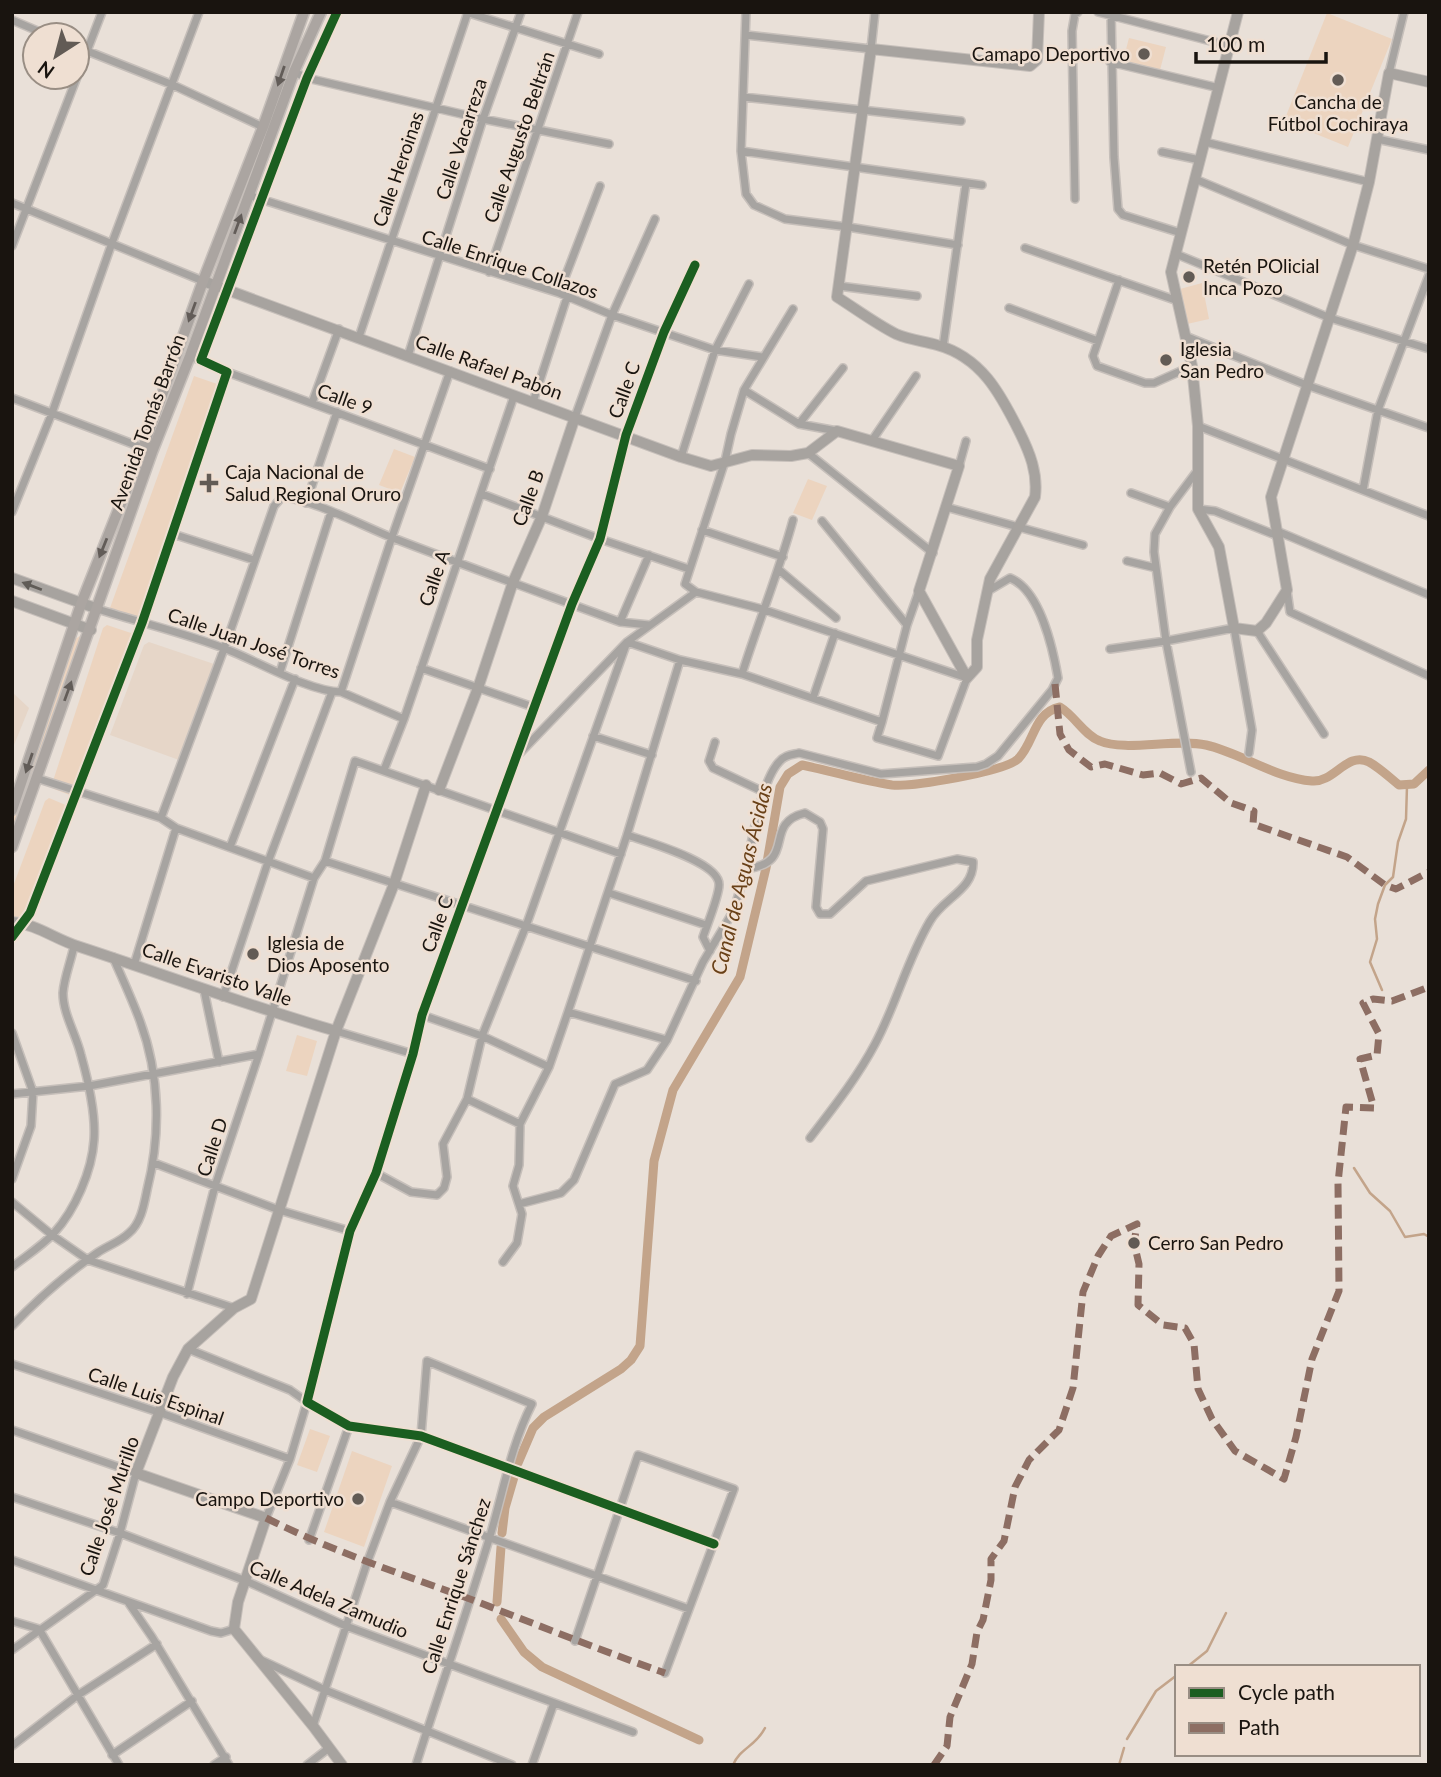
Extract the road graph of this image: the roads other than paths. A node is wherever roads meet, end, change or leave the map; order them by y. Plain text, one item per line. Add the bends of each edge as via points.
1 (102, 12) edge
2 (199, 12) edge
3 (304, 12) edge
4 (321, 12) edge
5 (337, 12) edge
6 (467, 12) edge
7 (520, 12) edge
8 (578, 12) edge
9 (746, 12) edge
10 (875, 12) edge
11 (1039, 12) edge
12 (1078, 12) edge
13 (1098, 12) edge
14 (1238, 12) edge
15 (1404, 12) edge
16 (1111, 14) edge
17 (516, 26) junction
18 (746, 35) junction
19 (91, 41) edge
20 (568, 43) junction
21 (1230, 46) junction
22 (871, 49) junction
23 (91, 54) edge
24 (599, 54) dead end
25 (1110, 62) junction
26 (294, 72) junction
27 (1389, 73) junction
28 (307, 78) junction
29 (1429, 82) edge
30 (173, 85) junction
31 (1219, 88) junction
32 (72, 91) edge
33 (743, 97) junction
34 (435, 107) junction
35 (862, 110) junction
36 (483, 119) junction
37 (961, 121) dead end
38 (263, 127) junction
39 (538, 130) junction
40 (1377, 139) junction
41 (1205, 142) junction
42 (609, 144) dead end
43 (1429, 150) edge
44 (741, 151) junction
45 (1162, 152) dead end
46 (1200, 160) junction
47 (855, 168) junction
48 (1195, 179) junction
49 (1369, 182) junction
50 (966, 183) junction
51 (982, 185) dead end
52 (600, 186) dead end
53 (254, 197) junction
54 (1075, 199) dead end
55 (12, 203) edge
56 (26, 208) junction
57 (655, 219) dead end
58 (848, 227) junction
59 (1181, 233) junction
60 (390, 242) junction
61 (112, 243) junction
62 (958, 245) junction
63 (1353, 245) junction
64 (12, 246) edge
65 (1025, 248) dead end
66 (1176, 254) junction
67 (441, 256) junction
68 (695, 264) dead end
69 (1429, 269) edge
70 (489, 272) junction
71 (1429, 275) edge
72 (203, 281) junction
73 (1119, 281) junction
74 (749, 284) dead end
75 (215, 286) junction
76 (839, 286) junction
77 (227, 290) junction
78 (559, 293) junction
79 (917, 296) dead end
80 (567, 297) junction
81 (1178, 301) junction
82 (793, 309) dead end
83 (1009, 309) dead end
84 (612, 315) junction
85 (1330, 318) junction
86 (339, 329) junction
87 (664, 332) junction
88 (1185, 336) junction
89 (359, 337) junction
90 (1098, 341) junction
91 (1405, 342) junction
92 (943, 347) junction
93 (1429, 349) edge
94 (715, 350) junction
95 (408, 356) junction
96 (762, 357) junction
97 (195, 358) junction
98 (1192, 366) junction
99 (843, 368) dead end
100 (450, 371) junction
101 (227, 372) junction
102 (916, 376) dead end
103 (1309, 386) junction
104 (744, 390) junction
105 (514, 396) junction
106 (12, 398) edge
107 (534, 402) junction
108 (312, 403) junction
109 (1378, 410) junction
110 (337, 412) junction
111 (52, 413) junction
112 (575, 417) junction
113 (799, 424) junction
114 (1198, 426) junction
115 (1429, 428) edge
116 (837, 431) junction
117 (626, 435) junction
118 (873, 439) junction
119 (966, 441) dead end
120 (423, 444) junction
121 (148, 450) junction
122 (808, 453) junction
123 (681, 457) junction
124 (1284, 459) junction
125 (725, 461) junction
126 (959, 466) junction
127 (490, 469) junction
128 (1197, 471) junction
129 (1363, 490) junction
130 (1130, 493) dead end
131 (482, 494) junction
132 (306, 503) junction
133 (946, 507) junction
134 (1170, 507) junction
135 (1198, 509) junction
136 (12, 512) edge
137 (331, 512) junction
138 (542, 516) junction
139 (1429, 516) edge
140 (793, 520) dead end
141 (822, 521) dead end
142 (1018, 527) junction
143 (702, 530) junction
144 (173, 534) junction
145 (1277, 534) junction
146 (392, 537) junction
147 (600, 539) junction
148 (1083, 545) dead end
149 (933, 553) junction
150 (649, 555) junction
151 (783, 557) junction
152 (254, 560) junction
153 (456, 561) junction
154 (1127, 561) dead end
155 (1156, 568) junction
156 (689, 569) junction
157 (778, 569) junction
158 (12, 578) edge
159 (513, 582) junction
160 (1287, 590) junction
161 (919, 591) junction
162 (696, 592) junction
163 (987, 592) junction
164 (1429, 595) edge
165 (12, 601) edge
166 (81, 604) junction
167 (572, 604) junction
168 (98, 609) junction
169 (762, 609) junction
170 (836, 618) dead end
171 (620, 622) junction
172 (142, 623) junction
173 (76, 624) junction
174 (649, 625) junction
175 (907, 625) junction
176 (1234, 628) junction
177 (91, 630) junction
178 (1257, 631) junction
179 (835, 633) junction
180 (1166, 641) junction
181 (627, 642) junction
182 (225, 649) junction
183 (1110, 649) dead end
184 (900, 654) junction
185 (680, 660) junction
186 (421, 668) junction
187 (281, 673) junction
188 (742, 674) junction
189 (1429, 676) edge
190 (967, 678) junction
191 (295, 679) junction
192 (478, 688) junction
193 (332, 692) junction
194 (341, 692) junction
195 (813, 698) junction
196 (533, 707) junction
197 (404, 719) junction
198 (883, 722) junction
199 (1324, 734) dead end
200 (593, 736) junction
201 (715, 742) dead end
202 (1249, 753) dead end
203 (652, 755) junction
204 (517, 756) junction
205 (384, 770) junction
206 (1191, 772) dead end
207 (36, 778) junction
208 (426, 785) junction
209 (78, 790) junction
210 (439, 790) junction
211 (764, 792) junction
212 (12, 810) edge
213 (497, 810) junction
214 (162, 818) junction
215 (176, 828) junction
216 (559, 832) junction
217 (627, 835) junction
218 (12, 847) edge
219 (230, 848) junction
220 (621, 854) junction
221 (325, 861) junction
222 (268, 862) junction
223 (746, 869) junction
224 (314, 878) junction
225 (394, 884) junction
226 (609, 893) junction
227 (463, 906) junction
228 (12, 922) edge
229 (24, 923) junction
230 (706, 925) junction
231 (526, 926) junction
232 (12, 937) edge
233 (74, 946) junction
234 (589, 947) junction
235 (709, 951) junction
236 (113, 956) junction
237 (134, 965) junction
238 (696, 981) junction
239 (204, 990) junction
240 (223, 997) junction
241 (272, 1012) junction
242 (568, 1012) junction
243 (422, 1015) junction
244 (336, 1031) junction
245 (12, 1033) edge
246 (482, 1037) junction
247 (667, 1040) junction
248 (259, 1054) junction
249 (413, 1054) junction
250 (219, 1062) junction
251 (549, 1067) junction
252 (152, 1075) junction
253 (89, 1086) junction
254 (33, 1092) junction
255 (12, 1094) edge
256 (467, 1099) junction
257 (520, 1124) junction
258 (810, 1138) dead end
259 (154, 1163) junction
260 (376, 1173) junction
261 (12, 1179) edge
262 (215, 1186) junction
263 (12, 1202) edge
264 (519, 1204) junction
265 (279, 1210) junction
266 (350, 1231) junction
267 (52, 1235) junction
268 (88, 1260) junction
269 (503, 1262) dead end
270 (12, 1267) edge
271 (187, 1294) junction
272 (234, 1308) junction
273 (12, 1326) edge
274 (188, 1349) junction
275 (12, 1364) edge
276 (307, 1402) junction
277 (161, 1413) junction
278 (349, 1426) junction
279 (12, 1430) edge
280 (421, 1436) junction
281 (290, 1459) junction
282 (509, 1467) junction
283 (136, 1473) junction
284 (12, 1497) edge
285 (390, 1502) junction
286 (620, 1511) junction
287 (266, 1518) junction
288 (120, 1533) junction
289 (490, 1536) junction
290 (309, 1540) dead end
291 (713, 1544) junction
292 (12, 1560) edge
293 (599, 1575) junction
294 (246, 1581) junction
295 (98, 1590) junction
296 (127, 1601) junction
297 (690, 1609) junction
298 (12, 1621) edge
299 (346, 1626) junction
300 (39, 1629) junction
301 (234, 1629) junction
302 (575, 1641) dead end
303 (157, 1644) junction
304 (12, 1650) edge
305 (260, 1660) junction
306 (448, 1664) junction
307 (665, 1673) dead end
308 (325, 1690) junction
309 (78, 1695) junction
310 (192, 1701) junction
311 (554, 1703) junction
312 (313, 1726) junction
313 (426, 1730) junction
314 (633, 1732) dead end
315 (12, 1746) edge
316 (329, 1748) junction
317 (112, 1755) junction
318 (227, 1761) edge
319 (417, 1764) edge
320 (118, 1765) edge
321 (214, 1765) edge
322 (307, 1765) edge
323 (341, 1765) edge
324 (512, 1765) edge
325 (532, 1765) edge

1 - 19 street
2 - 30 street
3 -> 38 main road, Avenida Tomás Barrón
4 - 26 main road, Avenida Tomás Barrón
5 - 28 street
6 - 17 street
6 - 34 street, Calle Heroinas
7 - 17 street, Calle Vacarreza
8 - 20 street, Calle Augusto Beltrán
9 - 18 street
10 - 22 street
11 - 22 street via 1037,60 1030,66
12 - 54 street via 1072,31
13 - 16 street
14 - 21 street
15 - 27 street
16 - 21 street
16 - 25 street
17 - 20 street
17 - 36 street, Calle Vacarreza
18 - 22 street
18 - 33 street
20 - 24 street
20 - 39 street, Calle Augusto Beltrán
21 - 31 street
22 - 35 street
23 - 30 street
25 - 31 street
25 - 59 street via 1118,209 1123,215
26 - 28 street
26 - 53 main road, Avenida Tomás Barrón
27 - 29 street
27 - 40 street
28 - 34 street
28 - 53 street
30 - 38 street
30 - 61 street
31 - 41 street
32 - 56 street
33 - 35 street
33 - 44 street
34 - 36 street
34 - 60 street, Calle Heroinas
35 - 37 street
35 - 47 street
36 - 39 street
36 - 67 street, Calle Vacarreza
38 - 72 main road, Avenida Tomás Barrón
39 - 42 street
39 - 70 street, Calle Augusto Beltrán
40 - 43 street
40 - 49 street
41 - 46 street
41 - 49 street
44 - 47 street
44 - 58 street via 746,194 754,205 785,219
45 - 46 street
46 - 48 street
47 - 50 street
47 - 58 street
48 - 59 street
48 - 63 street
49 - 63 street
50 - 51 street
50 - 62 street
52 - 78 street
53 - 60 street, Calle Enrique Collazos
75 -> 53 main road, Avenida Tomás Barrón
53 - 77 street
55 - 56 street, Calle Rafael Pabón
56 - 61 street, Calle Rafael Pabón
56 - 64 street
57 - 84 street, Calle B
58 - 62 street
58 - 76 street
59 - 66 street
60 - 67 street, Calle Enrique Collazos
60 - 89 street, Calle Heroinas
61 - 72 street, Calle Rafael Pabón
61 - 111 street
62 - 92 street
63 - 69 street
63 - 85 street
65 - 73 street
66 - 81 street via 1171,272
66 - 85 street
67 - 70 street, Calle Enrique Collazos
67 - 95 street, Calle Vacarreza
68 - 87 street, Calle C
70 - 78 street, Calle Enrique Collazos
71 - 91 street
72 - 75 street, Calle Rafael Pabón
72 -> 121 main road, Avenida Tomás Barrón
73 - 81 street
73 - 90 street
74 - 94 street
75 - 77 street, Calle Rafael Pabón
75 - 97 main road, Avenida Tomás Barrón
76 - 79 street
76 - 92 street via 837,297 895,333
77 - 86 street, Calle Rafael Pabón
77 - 97 street
78 - 80 street, Calle Enrique Collazos
80 - 84 street, Calle Enrique Collazos
80 - 107 street
81 - 88 street
82 - 96 street
83 - 90 street
84 - 87 street, Calle Enrique Collazos
84 - 112 street, Calle B
85 - 91 street
85 - 103 street
86 - 89 street, Calle Rafael Pabón
86 - 108 street
87 - 94 street, Calle Enrique Collazos
87 - 117 street, Calle C
88 - 98 street
88 - 103 street
89 - 95 street, Calle Rafael Pabón
90 - 98 street via 1093,356 1097,366 1145,383
91 - 93 street
91 - 109 street
92 - 142 street via 974,362 986,375 1001,394 1026,445 1037,487
94 - 96 street, Calle Enrique Collazos
94 - 123 street
95 - 100 street, Calle Rafael Pabón
96 - 104 street
97 - 101 street, Calle 9
97 - 121 main road, Avenida Tomás Barrón
98 - 114 street
99 - 113 street
100 - 105 street, Calle Rafael Pabón
100 - 120 street
101 - 108 street, Calle 9
101 - 144 street
102 - 118 street
103 - 109 street
103 - 124 street
104 - 113 street
104 - 125 street
105 - 107 street, Calle Rafael Pabón
105 - 127 street, Calle A
106 - 111 street
107 - 112 street, Calle Rafael Pabón
108 - 110 street, Calle 9
109 - 115 street
109 - 129 street
110 - 120 street, Calle 9
110 - 132 street
111 - 121 street
111 - 136 street
112 - 117 street, Calle Rafael Pabón
112 - 138 street, Calle B
113 - 116 street
114 - 124 street
114 - 128 street
116 - 118 street
116 - 122 street
117 - 123 street, Calle Rafael Pabón
117 - 147 street, Calle C
118 - 126 street
119 - 126 street
120 - 127 street, Calle 9
120 - 146 street
121 -> 166 main road, Avenida Tomás Barrón
121 - 168 main road, Avenida Tomás Barrón
122 - 125 street, Calle Rafael Pabón
122 - 149 street
123 - 125 street, Calle Rafael Pabón via 711,466
124 - 129 street
124 - 145 street via 1271,497
125 - 143 street
126 - 133 street
127 - 131 street, Calle A
128 - 134 street
128 - 135 street
129 - 139 street
130 - 134 street
131 - 138 street
131 - 153 street, Calle A
132 - 137 street
132 - 152 street via 282,497 274,506
133 - 142 street
133 - 149 street
134 - 155 street via 1155,534
135 - 145 street
135 - 176 street via 1219,547
137 - 146 street
137 - 187 street
138 - 147 street
138 - 159 street, Calle B
140 - 151 street
141 - 175 street
142 - 148 street
142 - 163 street
143 - 151 street
143 - 156 street
144 - 152 street
144 - 172 street
145 - 160 street
145 - 164 street
146 - 153 street
146 - 194 street
147 - 150 street
147 - 167 street, Calle C
149 - 161 street
150 - 156 street
150 - 171 street
151 - 157 street
152 - 182 street
153 - 159 street
153 - 186 street, Calle A
154 - 155 street
155 - 180 street
156 - 162 street via 685,584
157 - 169 street
157 - 170 street
166 -> 158 street, Calle Juan José Torres
159 - 167 street
159 - 192 street, Calle B
160 - 178 street
160 - 189 street via 1290,612
161 - 175 street
161 - 190 street
162 - 169 street
162 - 174 street
163 - 190 street via 977,640 977,667
163 - 211 street via 1010,578 1021,584 1035,602 1058,678 998,756 977,767 880,774 799,753 787,755 771,773
165 - 173 street
166 - 168 street, Calle Juan José Torres
166 - 173 main road, Avenida Tomás Barrón
167 - 171 street
167 - 196 street, Calle C
168 - 172 street, Calle Juan José Torres
168 - 177 main road, Avenida Tomás Barrón
169 - 179 street
169 - 188 street
171 - 174 street
172 - 182 street, Calle Juan José Torres
172 - 209 street
173 - 177 street
173 -> 212 main road, Avenida Tomás Barrón
174 - 181 street
175 - 184 street
176 - 178 street
176 - 180 street
176 - 202 street via 1252,730
207 -> 177 main road, Avenida Tomás Barrón
178 - 199 street
179 - 184 street
179 - 195 street
180 - 183 street
180 - 206 street
181 - 185 street
181 - 200 street
181 - 204 street
182 - 187 street, Calle Juan José Torres
182 - 214 street
184 - 190 street
184 - 198 street
185 - 188 street
185 - 203 street
186 - 192 street
186 - 197 street, Calle A
187 - 191 street, Calle Juan José Torres
188 - 195 street
190 - 198 street via 938,756 877,738
191 - 193 street, Calle Juan José Torres
191 - 219 street
192 - 196 street
192 - 210 street, Calle B
193 - 194 street, Calle Juan José Torres
193 - 222 street
194 - 197 street, Calle Juan José Torres
195 - 198 street
196 - 204 street, Calle C
197 - 205 street, Calle A
200 - 203 street
200 - 216 street
201 - 211 street via 709,761 713,768
203 - 217 street
204 - 213 street, Calle C
205 - 208 street
205 - 221 street, Calle D via 355,761
207 - 209 street
207 - 218 main road, Avenida Tomás Barrón
208 - 210 street
208 - 225 street
209 - 214 street
209 - 229 street
210 - 213 street
211 - 223 street
213 - 216 street
213 - 227 street, Calle C
214 - 215 street
215 - 219 street
215 - 237 street
216 - 220 street
216 - 231 street
217 - 220 street
217 - 230 street via 703,863 716,873 720,884
219 - 222 street
220 - 226 street
221 - 224 street, Calle D
221 - 225 street
222 - 224 street
222 - 240 street
223 - 235 street via 734,910
223 - 258 street via 772,860 789,819 805,813 823,829 816,907 820,914 830,914 866,881 957,859 973,862 967,883 931,919 875,1044
224 - 241 street, Calle D
225 - 227 street
225 - 244 street
226 - 230 street
226 - 234 street
227 - 231 street
227 - 243 street, Calle C
228 - 229 street, Calle Evaristo Valle
229 - 232 street
229 - 233 street, Calle Evaristo Valle
230 - 235 street via 703,937
231 - 234 street
231 - 246 street
233 - 236 street, Calle Evaristo Valle
233 - 253 street via 64,1005
234 - 238 street
234 - 242 street
235 - 238 street
236 - 237 street, Calle Evaristo Valle
236 - 252 street via 141,1021
237 - 239 street, Calle Evaristo Valle
238 - 247 street
239 - 240 street, Calle Evaristo Valle
239 - 250 street
240 - 241 street, Calle Evaristo Valle
241 - 244 street, Calle Evaristo Valle
241 - 248 street, Calle D
242 - 247 street
242 - 251 street
243 - 246 street
243 - 249 street, Calle C
244 - 249 street, Calle Evaristo Valle
244 - 265 street
245 - 254 street
246 - 251 street
246 - 256 street
247 - 264 street via 648,1070 615,1084 575,1180 561,1193
248 - 250 street
248 - 262 street, Calle D
249 - 260 street, Calle C
250 - 252 street
251 - 257 street
252 - 253 street
252 - 259 street via 158,1112
253 - 254 street
253 - 267 street via 94,1139 89,1164 82,1186
254 - 255 street
254 - 261 street via 31,1126
256 - 257 street
256 - 260 street via 443,1144 447,1177 437,1195 411,1192
257 - 264 street via 519,1165 513,1186
259 - 262 street
259 - 268 street via 137,1224
260 - 266 street, Calle C
262 - 265 street
262 - 271 street, Calle D
263 - 267 street
264 - 269 street via 522,1214 517,1243
265 - 266 street
265 - 272 street via 251,1299
266 - 276 street, Calle C
267 - 268 street
267 - 270 street
268 - 271 street
268 - 273 street
271 - 272 street
272 - 274 street
274 - 276 street via 290,1390
274 - 277 street, Calle José Murillo
275 - 277 street, Calle Luis Espinal
276 - 278 street
276 - 281 street, Calle C
277 - 281 street, Calle Luis Espinal
277 - 283 street, Calle José Murillo
278 - 280 street
278 - 290 street
279 - 283 street
280 - 282 street
280 - 282 street, Calle Enrique Sánchez via 427,1361 532,1404
280 - 285 street
281 - 287 street, Calle C
282 - 286 street
282 - 289 street, Calle Enrique Sánchez
283 - 287 street
283 - 288 street, Calle José Murillo
284 - 288 street, Calle Adela Zamudio
285 - 289 street
285 - 299 street
286 - 291 street
286 - 291 street via 638,1455 722,1484 734,1489
286 - 293 street
287 - 294 street
288 - 294 street, Calle Adela Zamudio
288 - 295 street, Calle José Murillo
289 - 293 street
289 - 306 street, Calle Enrique Sánchez
291 - 297 street
292 - 295 street
293 - 297 street
293 - 302 street
294 - 299 street, Calle Adela Zamudio
294 - 301 street
295 - 296 street
295 - 300 street, Calle José Murillo
296 - 301 street via 211,1631
296 - 303 street
297 - 307 street
298 - 300 street
299 - 306 street, Calle Adela Zamudio
299 - 308 street
300 - 304 street, Calle José Murillo
300 - 309 street
301 - 305 street
303 - 309 street
303 - 310 street
305 - 308 street
305 - 312 street
306 - 311 street, Calle Adela Zamudio
306 - 313 street, Calle Enrique Sánchez
308 - 312 street
308 - 313 street
309 - 315 street
309 - 317 street
310 - 317 street
310 - 318 street
311 - 314 street, Calle Adela Zamudio
311 - 325 street
312 - 316 street
313 - 319 street, Calle Enrique Sánchez
313 - 324 street
316 - 322 street
316 - 323 street
317 - 320 street
318 - 321 street

